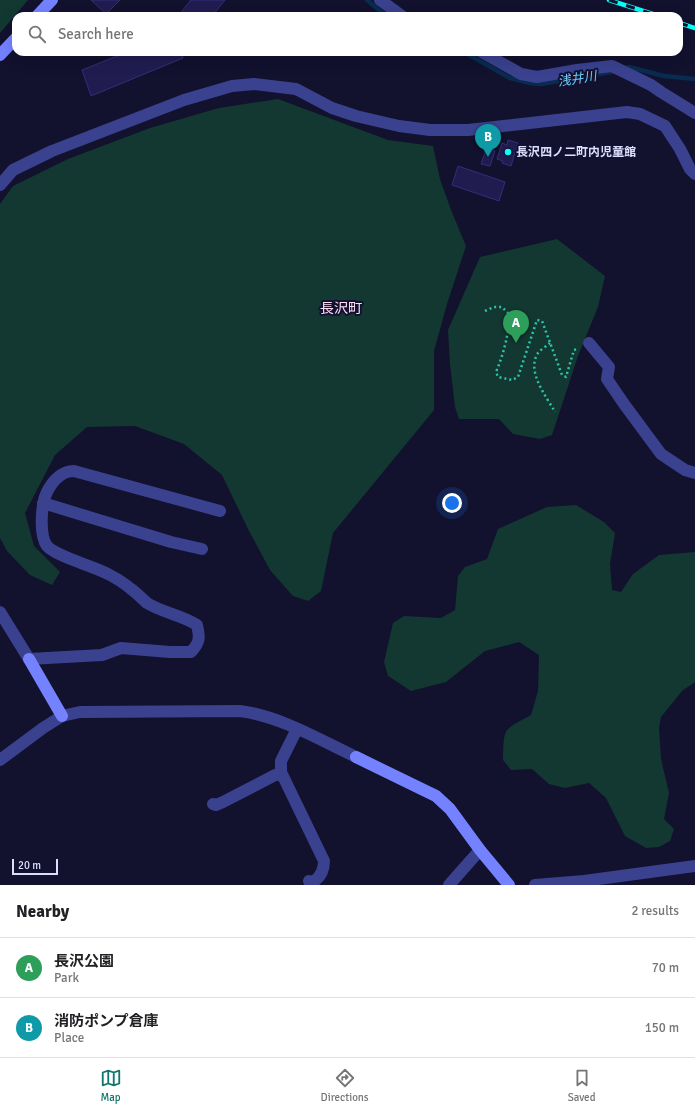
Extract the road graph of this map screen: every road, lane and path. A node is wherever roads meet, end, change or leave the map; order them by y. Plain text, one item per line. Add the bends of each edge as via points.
1 (52, 0) edge
2 (380, 0) edge
3 (41, 12) edge
4 (396, 12) edge
5 (12, 42) edge
6 (0, 55) edge
7 (489, 56) edge
8 (695, 113) edge
9 (695, 174) edge
10 (0, 185) edge
11 (485, 311) dead end
12 (550, 343) junction
13 (589, 343) dead end
14 (578, 349) dead end
15 (554, 412) dead end
16 (695, 473) edge
17 (43, 503) junction
18 (220, 511) dead end
19 (202, 549) dead end
20 (0, 612) edge
21 (29, 659) junction
22 (62, 716) junction
23 (296, 729) junction
24 (0, 760) edge
25 (281, 772) junction
26 (213, 804) dead end
27 (480, 850) junction
28 (695, 866) edge
29 (309, 882) dead end
30 (449, 885) edge
31 (509, 885) edge
32 (535, 885) edge

1 - 3 street
2 - 4 street
5 - 6 street
7 - 8 street via 521,74 537,77 612,66 652,85
9 - 10 street via 664,126 640,114 627,112 468,130 430,130 356,116 332,108 296,89 254,84 232,86 184,100 52,150 13,170
11 - 12 path via 502,307 510,315 506,346 496,372 498,377 512,380 518,376 537,320 542,321
12 - 14 path via 562,375 566,377 574,350
12 - 15 path via 538,353 533,366 534,374
13 - 16 street via 609,367 608,379 624,404 661,454
17 - 18 street via 55,480 66,471 74,471
17 - 19 street
17 - 21 street via 42,534 47,546 60,555 108,574 147,603 188,619 197,625 199,634 198,644 191,652 121,648 102,655
20 - 21 street
21 - 22 street
22 - 23 street via 80,712 240,711 254,713
22 - 24 street
23 - 25 street via 281,761
23 - 27 street via 436,796 450,810
25 - 26 street via 223,802
25 - 29 street via 324,861 320,876
27 - 30 street
27 - 31 street
28 - 32 street

